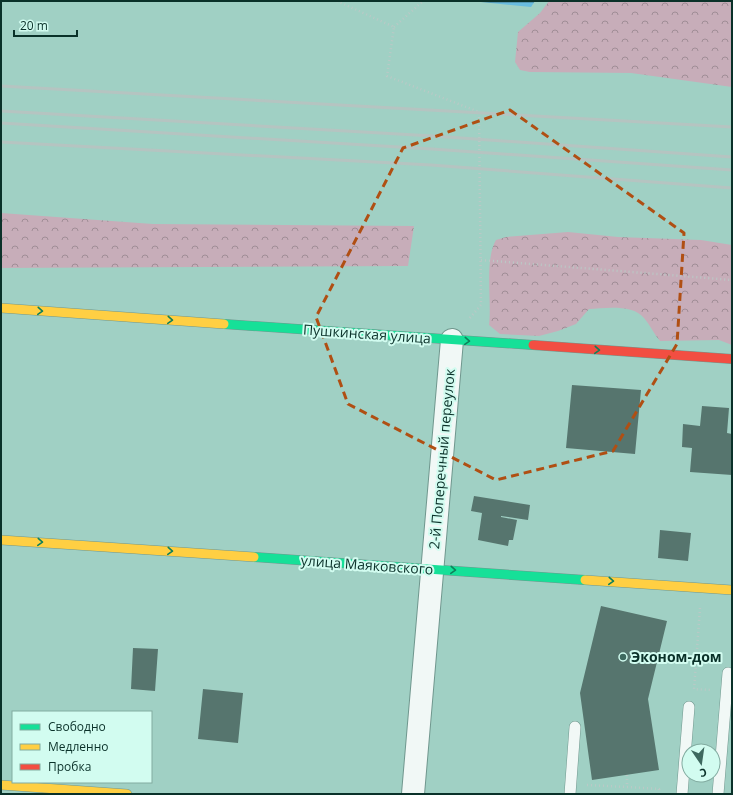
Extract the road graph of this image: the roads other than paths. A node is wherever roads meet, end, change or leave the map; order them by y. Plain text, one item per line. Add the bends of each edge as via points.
1 (1, 308) edge
2 (452, 340) junction
3 (732, 359) edge
4 (1, 540) edge
5 (432, 569) junction
6 (732, 590) edge
7 (728, 673) dead end
8 (689, 707) dead end
9 (575, 727) dead end
10 (1, 785) edge
11 (571, 789) edge
12 (127, 794) edge
13 (413, 794) edge
14 (682, 794) edge
15 (718, 794) edge

1 -> 2 street, Пушкинская улица
2 -> 3 street, Пушкинская улица
2 - 5 street, 2-й Поперечный переулок
4 -> 5 street, улица Маяковского
5 -> 6 street, улица Маяковского via 589,583
5 - 13 street, 2-й Поперечный переулок
7 - 15 lane
8 - 14 lane
9 - 11 lane
10 - 12 street

